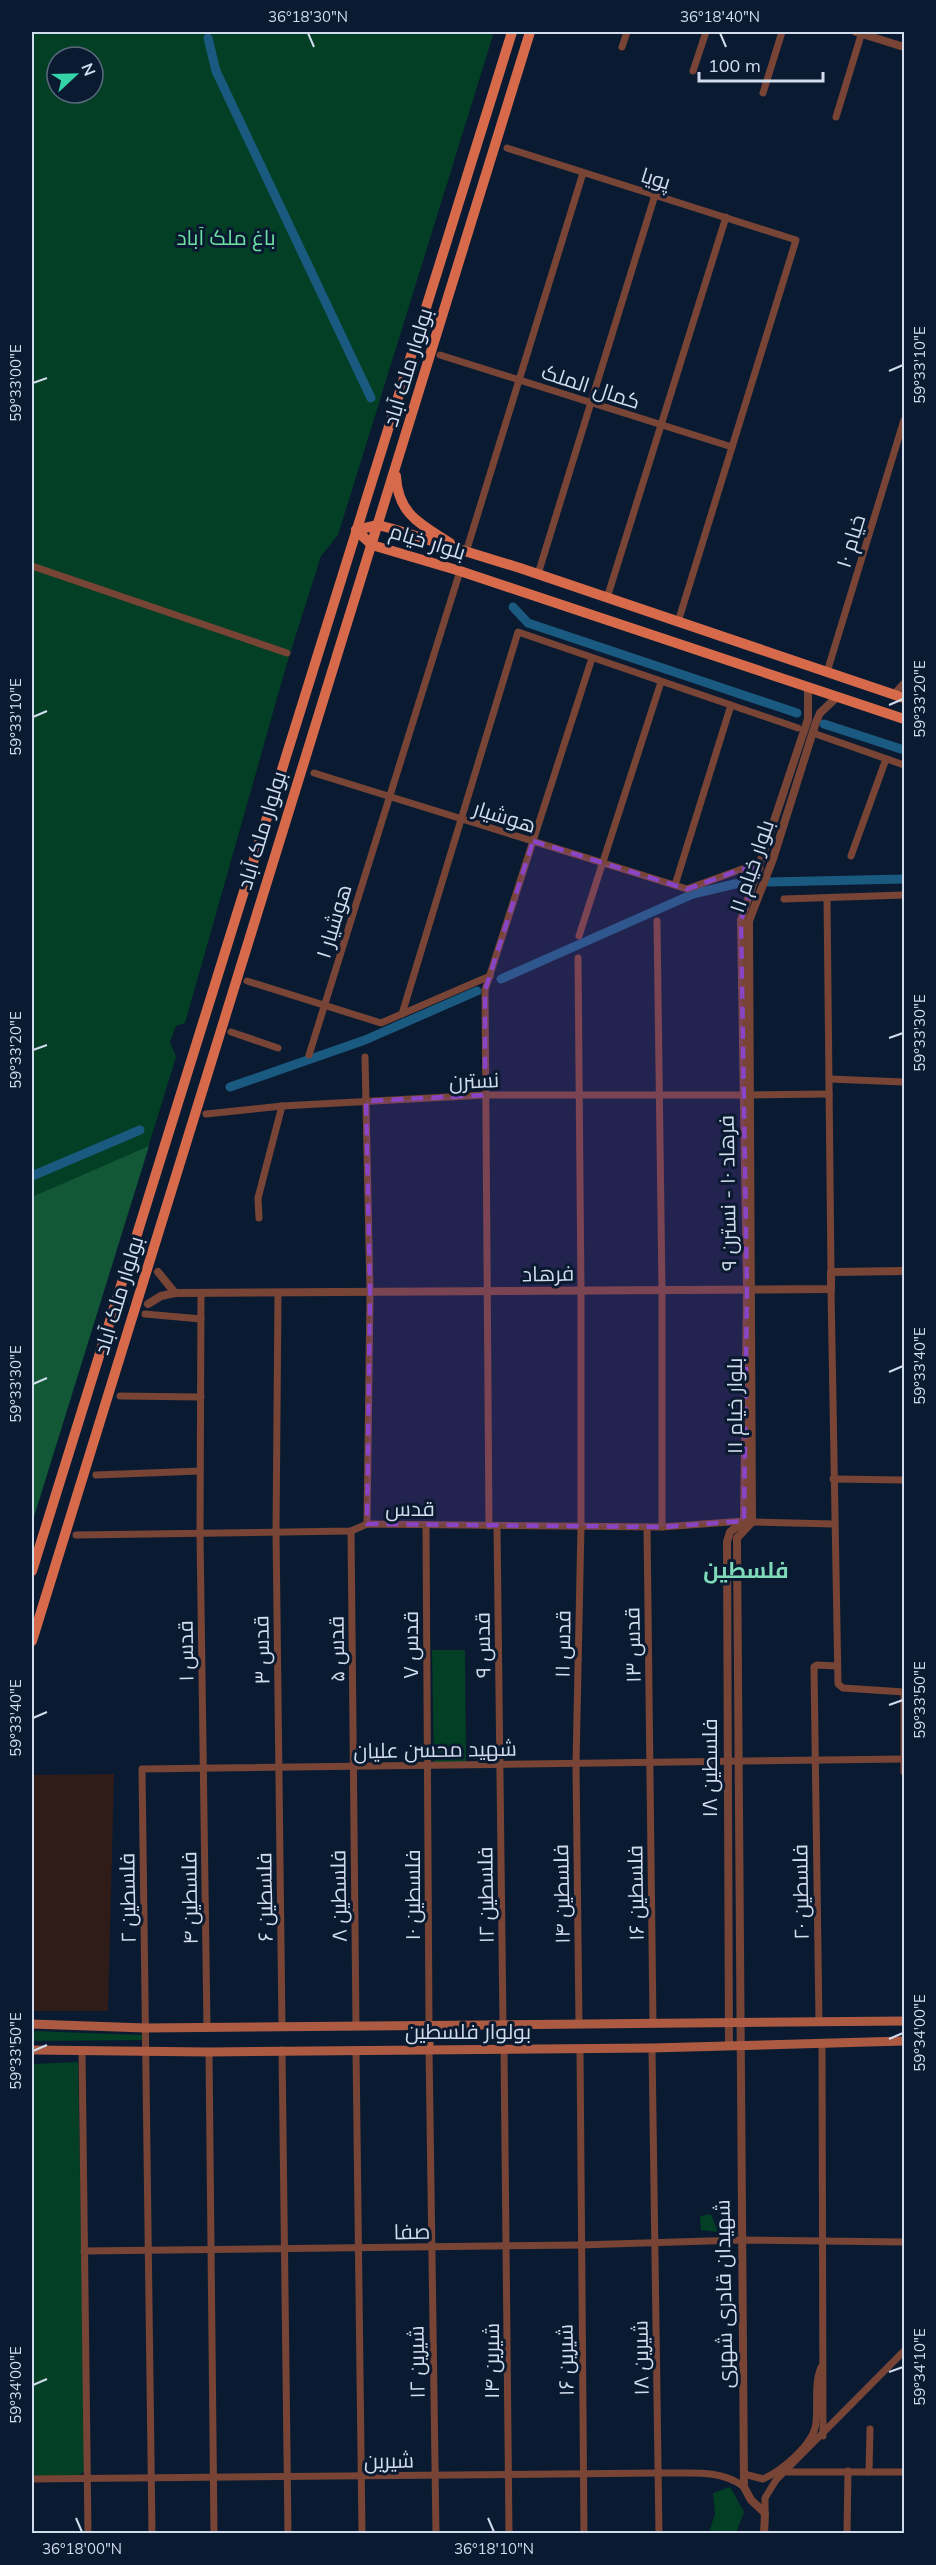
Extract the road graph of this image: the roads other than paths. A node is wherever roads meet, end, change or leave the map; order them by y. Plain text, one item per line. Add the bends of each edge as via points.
1 (512, 32) edge
2 (530, 32) edge
3 (627, 32) edge
4 (706, 32) edge
5 (782, 32) edge
6 (860, 32) edge
7 (622, 47) dead end
8 (904, 47) edge
9 (693, 71) dead end
10 (763, 93) dead end
11 (836, 117) dead end
12 (507, 148) dead end
13 (583, 173) junction
14 (656, 195) junction
15 (726, 218) junction
16 (440, 355) dead end
17 (519, 380) junction
18 (591, 403) junction
19 (904, 420) edge
20 (661, 425) junction
21 (732, 447) junction
22 (396, 469) junction
23 (378, 525) junction
24 (356, 530) junction
25 (372, 545) junction
26 (463, 551) junction
27 (32, 566) edge
28 (460, 571) junction
29 (538, 574) junction
30 (608, 598) junction
31 (659, 615) junction
32 (678, 622) junction
33 (652, 635) junction
34 (287, 652) dead end
35 (592, 658) junction
36 (827, 672) junction
37 (661, 681) junction
38 (904, 683) edge
39 (808, 687) junction
40 (899, 696) edge
41 (837, 697) junction
42 (731, 705) junction
43 (904, 719) edge
44 (802, 727) junction
45 (813, 733) junction
46 (886, 759) junction
47 (904, 765) edge
48 (314, 773) dead end
49 (389, 797) junction
50 (461, 819) junction
51 (533, 841) junction
52 (851, 856) dead end
53 (602, 863) junction
54 (760, 868) junction
55 (675, 885) junction
56 (904, 895) edge
57 (827, 898) junction
58 (784, 899) dead end
59 (657, 921) dead end
60 (579, 936) dead end
61 (579, 958) dead end
62 (489, 976) junction
63 (247, 981) dead end
64 (324, 1005) junction
65 (402, 1014) junction
66 (231, 1032) dead end
67 (278, 1048) dead end
68 (309, 1055) dead end
69 (364, 1058) dead end
70 (829, 1079) junction
71 (904, 1082) edge
72 (829, 1094) junction
73 (485, 1095) junction
74 (658, 1095) junction
75 (747, 1095) junction
76 (578, 1096) junction
77 (366, 1101) junction
78 (282, 1106) junction
79 (206, 1114) dead end
80 (259, 1218) dead end
81 (904, 1271) edge
82 (158, 1272) dead end
83 (831, 1272) junction
84 (831, 1289) junction
85 (662, 1290) junction
86 (750, 1290) junction
87 (581, 1291) junction
88 (488, 1292) junction
89 (175, 1293) junction
90 (370, 1293) junction
91 (201, 1294) junction
92 (278, 1294) junction
93 (148, 1304) dead end
94 (145, 1314) dead end
95 (201, 1319) junction
96 (120, 1396) dead end
97 (201, 1397) junction
98 (200, 1471) junction
99 (96, 1475) dead end
100 (833, 1479) junction
101 (904, 1480) edge
102 (748, 1522) junction
103 (367, 1524) junction
104 (833, 1524) junction
105 (426, 1525) junction
106 (493, 1526) junction
107 (581, 1526) junction
108 (647, 1527) junction
109 (662, 1527) junction
110 (351, 1531) junction
111 (276, 1532) junction
112 (76, 1534) dead end
113 (200, 1534) junction
114 (32, 1571) edge
115 (32, 1641) edge
116 (837, 1666) junction
117 (904, 1692) edge
118 (904, 1759) edge
119 (727, 1761) junction
120 (814, 1761) junction
121 (650, 1762) junction
122 (738, 1762) junction
123 (500, 1764) junction
124 (576, 1764) junction
125 (428, 1765) junction
126 (353, 1766) junction
127 (279, 1767) junction
128 (203, 1768) junction
129 (142, 1769) joint
130 (904, 1772) edge
131 (904, 2021) edge
132 (729, 2022) junction
133 (739, 2022) junction
134 (819, 2022) junction
135 (32, 2024) edge
136 (579, 2024) junction
137 (653, 2024) junction
138 (356, 2025) junction
139 (429, 2025) junction
140 (503, 2025) junction
141 (282, 2026) junction
142 (207, 2027) junction
143 (145, 2028) junction
144 (904, 2041) edge
145 (822, 2044) junction
146 (734, 2046) junction
147 (652, 2048) junction
148 (429, 2049) junction
149 (504, 2049) junction
150 (580, 2049) junction
151 (32, 2050) edge
152 (82, 2050) junction
153 (282, 2050) junction
154 (356, 2050) junction
155 (146, 2052) junction
156 (209, 2052) junction
157 (740, 2240) junction
158 (824, 2241) junction
159 (904, 2241) edge
160 (656, 2242) junction
161 (580, 2245) junction
162 (507, 2246) junction
163 (431, 2247) junction
164 (358, 2248) junction
165 (285, 2249) junction
166 (211, 2250) junction
167 (147, 2251) junction
168 (84, 2252) junction
169 (904, 2353) edge
170 (824, 2361) junction
171 (870, 2429) dead end
172 (823, 2436) junction
173 (848, 2471) junction
174 (785, 2472) junction
175 (869, 2472) junction
176 (904, 2472) edge
177 (658, 2473) junction
178 (583, 2474) junction
179 (744, 2474) junction
180 (508, 2475) junction
181 (434, 2476) junction
182 (361, 2477) junction
183 (213, 2478) junction
184 (287, 2478) junction
185 (151, 2479) junction
186 (32, 2480) edge
187 (88, 2480) junction
188 (744, 2487) junction
189 (765, 2513) junction
190 (88, 2534) edge
191 (152, 2534) edge
192 (214, 2534) edge
193 (288, 2534) edge
194 (362, 2534) edge
195 (436, 2534) edge
196 (509, 2534) edge
197 (584, 2534) edge
198 (659, 2534) edge
199 (764, 2534) edge
200 (847, 2534) edge

1 - 24 main road, بولوار ملک آباد
2 - 22 main road, بولوار ملک آباد
3 - 7 street
4 - 9 street
5 - 10 street
6 - 8 street
6 - 11 street
12 - 13 street, پویا
13 - 14 street, پویا
13 - 17 street
14 - 15 street, پویا
14 - 18 street
15 - 20 street
15 - 21 street, پویا via 796,240
16 - 17 street, کمال الملک
17 - 18 street, کمال الملک
17 - 26 street
18 - 20 street, کمال الملک
18 - 29 street
19 - 36 street, خیام ۱۰
20 - 21 street, کمال الملک
20 - 30 street
21 - 32 street
22 - 23 main road, بولوار ملک آباد
22 - 26 main road via 402,504 414,519
23 - 24 main road, بلوار خیام
23 - 25 main road, بولوار ملک آباد
23 - 26 main road, بلوار خیام
24 - 25 main road, بلوار خیام
24 - 114 main road, بولوار ملک آباد
25 - 28 main road, بلوار خیام
25 - 115 main road, بولوار ملک آباد
26 - 29 main road, بلوار خیام
27 - 34 street
28 - 33 main road, بلوار خیام
28 - 49 street, هوشیار ۱
29 - 30 main road, بلوار خیام
30 - 31 main road, بلوار خیام
31 - 32 main road, بلوار خیام
31 - 33 main road via 648,623
32 - 36 main road, بلوار خیام
33 - 39 main road, بلوار خیام
35 - 37 street
35 - 50 street via 518,632
35 - 51 street, قدس ۹
36 - 40 main road, بلوار خیام
37 - 42 street
37 - 53 street
38 - 40 street
39 - 41 main road, بلوار خیام
39 - 44 street via 810,710
41 - 43 main road, بلوار خیام
41 - 45 street, بلوار خیام ۱۱ via 820,713
42 - 44 street
42 - 55 street
44 - 54 street
45 - 46 street
45 - 75 street, بلوار خیام ۱۱ via 749,921
46 - 47 street
46 - 52 street
48 - 49 street, هوشیار
49 - 50 street, هوشیار
49 - 64 street, هوشیار ۱
50 - 51 street, هوشیار
50 - 65 street
51 - 53 street, هوشیار
51 - 62 street, قدس ۹
53 - 55 street, هوشیار
53 - 60 street
54 - 55 street, هوشیار via 742,869 687,889
54 - 75 street, بلوار خیام ۱۱ via 741,920
56 - 57 street
57 - 58 street
57 - 70 street
59 - 74 street
61 - 76 street, قدس ۱۱
62 - 65 street
62 - 73 street, قدس ۹ via 485,990
63 - 64 street
64 - 65 street via 381,1023
64 - 68 street, هوشیار ۱
66 - 67 street
69 - 77 street
70 - 71 street
70 - 72 street
72 - 75 street, نسترن
72 - 83 street
73 - 76 street, نسترن
73 - 77 street, نسترن
73 - 88 street, قدس ۹
74 - 75 street, نسترن
74 - 76 street, نسترن
74 - 85 street
75 - 86 street, فرهاد ۱۰ - نسترن ۹
76 - 87 street, قدس ۱۱
77 - 78 street, نسترن
77 - 90 street
78 - 79 street, نسترن
78 - 80 street via 258,1198
81 - 83 street
82 - 89 street
83 - 84 street
84 - 86 street, فرهاد
84 - 100 street
85 - 86 street, فرهاد
85 - 87 street, فرهاد
85 - 109 street
86 - 102 street, بلوار خیام ۱۱
87 - 88 street, فرهاد
87 - 107 street, قدس ۱۱
88 - 90 street, فرهاد
88 - 106 street, قدس ۹
89 - 91 street, فرهاد
89 - 93 street
90 - 92 street, فرهاد
90 - 103 street
91 - 92 street, فرهاد
91 - 95 street, قدس ۱
92 - 111 street, قدس ۳
94 - 95 street
95 - 97 street, قدس ۱
96 - 97 street
97 - 98 street, قدس ۱
98 - 99 street
98 - 113 street, قدس ۱
100 - 101 street
100 - 104 street
102 - 104 street, قدس
102 - 109 street, قدس
102 - 119 street, فلسطین ۱۸ via 730,1532 727,1542
102 - 122 street, فلسطین ۱۸ via 736,1538
103 - 105 street, قدس
103 - 110 street, قدس
104 - 116 street
105 - 106 street, قدس
105 - 125 street, قدس ۷
106 - 107 street, قدس
106 - 123 street, قدس ۹
107 - 108 street, قدس
107 - 124 street, قدس ۱۱
108 - 109 street, قدس
108 - 121 street, قدس ۱۳
110 - 111 street, قدس
110 - 126 street, قدس ۵
111 - 113 street, قدس
111 - 127 street, قدس ۳
112 - 113 street, قدس
113 - 128 street, قدس ۱
116 - 117 street via 838,1684 843,1688
116 - 120 street, فلسطین ۲۰ via 814,1667
117 - 118 street
118 - 120 street, شهید محسن علیان
118 - 130 street
119 - 121 street, شهید محسن علیان
119 - 122 street, شهید محسن علیان
119 - 132 street, فلسطین ۱۸
120 - 122 street, شهید محسن علیان
120 - 134 street, فلسطین ۲۰
121 - 124 street, شهید محسن علیان
121 - 137 street, فلسطین ۱۶
122 - 133 street, فلسطین ۱۸
123 - 124 street, شهید محسن علیان
123 - 125 street, شهید محسن علیان
123 - 140 street, فلسطین ۱۲
124 - 136 street, فلسطین ۱۴
125 - 126 street, شهید محسن علیان
125 - 139 street, فلسطین ۱۰
126 - 127 street, شهید محسن علیان
126 - 138 street, فلسطین ۸
127 - 128 street, شهید محسن علیان
127 - 141 street, فلسطین ۶
128 - 129 street, شهید محسن علیان
128 - 142 street, فلسطین ۴
129 - 143 street, فلسطین ۲
131 - 134 main road, بولوار فلسطین
132 - 133 main road, بولوار فلسطین
132 - 137 main road, بولوار فلسطین
132 - 146 street, فلسطین ۱۸
133 - 134 main road, بولوار فلسطین
133 - 146 street, فلسطین ۱۸
135 - 143 main road, بولوار فلسطین
136 - 137 main road, بولوار فلسطین
136 - 140 main road, بولوار فلسطین
138 - 139 main road, بولوار فلسطین
138 - 141 main road, بولوار فلسطین
139 - 140 main road, بولوار فلسطین
139 - 148 main road
141 - 142 main road, بولوار فلسطین
142 - 143 main road, بولوار فلسطین
143 - 155 street, فلسطین ۲
144 - 145 main road, بولوار فلسطین
145 - 146 main road, بولوار فلسطین
145 - 158 street
146 - 147 main road, بولوار فلسطین
146 - 157 street, شهیدان قادری شهری
147 - 150 main road, بولوار فلسطین
147 - 160 street, شیرین ۱۸
148 - 149 main road, بولوار فلسطین
148 - 154 main road, بولوار فلسطین
148 - 163 street, شیرین ۱۲
149 - 150 main road, بولوار فلسطین
149 - 162 street, شیرین ۱۴
150 - 161 street, شیرین ۱۶
151 - 152 main road, بولوار فلسطین
152 - 155 main road, بولوار فلسطین
152 - 168 street
153 - 154 main road, بولوار فلسطین
153 - 156 main road, بولوار فلسطین
153 - 165 street
154 - 164 street
155 - 156 main road, بولوار فلسطین
155 - 167 street, فلسطین ۲
156 - 166 street
157 - 158 street, صفا
157 - 160 street, صفا
157 - 179 street, شهیدان قادری شهری
158 - 159 street, صفا
158 - 170 street
160 - 161 street, صفا
160 - 177 street, شیرین ۱۸
161 - 162 street, صفا
161 - 178 street, شیرین ۱۶
162 - 163 street, صفا
162 - 180 street, شیرین ۱۴
163 - 164 street, صفا
163 - 181 street, شیرین ۱۲
164 - 165 street, صفا
164 - 182 street
165 - 166 street, صفا
165 - 184 street
166 - 167 street, صفا
166 - 183 street
167 - 168 street, صفا
167 - 185 street, فلسطین ۲
168 - 187 street
169 - 172 street
170 - 172 street
170 - 179 street via 818,2376 816,2426 807,2442 772,2475 763,2479
171 - 175 street
172 - 174 street
173 - 174 street
173 - 175 street
173 - 200 street
174 - 189 street via 765,2498
175 - 176 street
177 - 178 street, شیرین
177 - 188 street, شیرین via 716,2474 733,2478
177 - 198 street, شیرین ۱۸
178 - 180 street, شیرین
178 - 197 street, شیرین ۱۶
179 - 188 street, شهیدان قادری شهری
180 - 181 street, شیرین
180 - 196 street, شیرین ۱۴
181 - 182 street, شیرین
181 - 195 street, شیرین ۱۲
182 - 184 street, شیرین
182 - 194 street
183 - 184 street, شیرین
183 - 185 street, شیرین
183 - 192 street
184 - 193 street
185 - 187 street, شیرین
185 - 191 street, فلسطین ۲
186 - 187 street, شیرین
187 - 190 street
188 - 189 street
189 - 199 street

